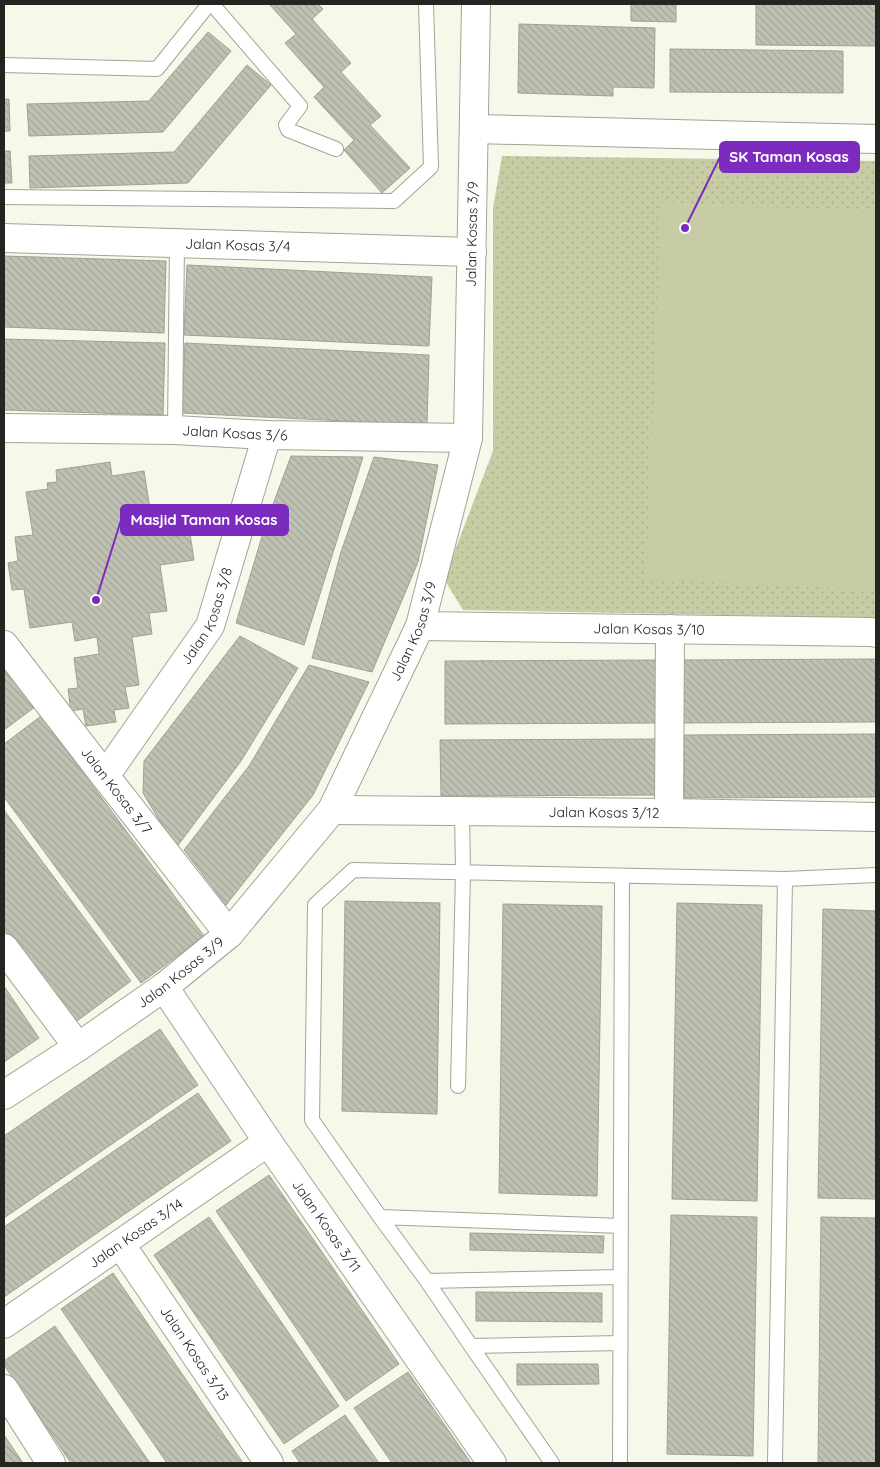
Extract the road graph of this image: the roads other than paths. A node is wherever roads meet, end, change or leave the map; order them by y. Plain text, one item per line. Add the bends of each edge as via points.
1 (211, 4) edge
2 (426, 4) edge
3 (476, 4) edge
4 (4, 65) edge
5 (474, 129) junction
6 (876, 139) edge
7 (336, 149) dead end
8 (4, 197) edge
9 (4, 238) edge
10 (177, 243) junction
11 (472, 252) junction
12 (4, 428) edge
13 (175, 430) junction
14 (267, 435) junction
15 (468, 438) junction
16 (420, 626) junction
17 (670, 629) junction
18 (876, 633) edge
19 (4, 645) edge
20 (105, 776) junction
21 (332, 810) junction
22 (462, 811) junction
23 (669, 813) junction
24 (876, 817) edge
25 (463, 873) junction
26 (876, 875) edge
27 (622, 876) junction
28 (785, 879) junction
29 (229, 934) junction
30 (4, 948) edge
31 (164, 987) junction
32 (78, 1047) junction
33 (458, 1086) dead end
34 (4, 1095) edge
35 (268, 1142) junction
36 (380, 1217) junction
37 (621, 1226) junction
38 (121, 1245) junction
39 (620, 1277) junction
40 (428, 1281) junction
41 (4, 1324) edge
42 (620, 1343) junction
43 (471, 1346) junction
44 (4, 1390) edge
45 (51, 1463) edge
46 (269, 1463) edge
47 (492, 1463) edge
48 (552, 1463) edge
49 (620, 1463) edge
50 (775, 1463) edge

1 - 4 lane via 157,68
1 - 7 lane via 300,106 286,125 288,130
2 - 8 lane via 431,167 394,201
3 - 5 street, Jalan Kosas 3/9
5 - 6 street
5 - 11 street, Jalan Kosas 3/9
9 - 10 street, Jalan Kosas 3/4
10 - 11 street, Jalan Kosas 3/4
10 - 13 lane
11 - 15 street, Jalan Kosas 3/9
12 - 13 street, Jalan Kosas 3/6
13 - 14 street, Jalan Kosas 3/6
14 - 15 street, Jalan Kosas 3/6
14 - 20 street, Jalan Kosas 3/8 via 210,626
15 - 16 street, Jalan Kosas 3/9
16 - 17 street, Jalan Kosas 3/10
16 - 21 street, Jalan Kosas 3/9
17 - 18 street, Jalan Kosas 3/10
17 - 23 street
19 - 20 street, Jalan Kosas 3/7
20 - 29 street, Jalan Kosas 3/7
21 - 22 street, Jalan Kosas 3/12
21 - 29 street, Jalan Kosas 3/9
22 - 23 street, Jalan Kosas 3/12
22 - 25 lane
23 - 24 street, Jalan Kosas 3/12
25 - 27 lane
25 - 33 lane
25 - 36 lane via 353,870 315,905 312,1120
26 - 28 lane
27 - 28 lane
27 - 37 lane
28 - 50 lane
29 - 31 street, Jalan Kosas 3/9
30 - 32 street
31 - 32 street, Jalan Kosas 3/9
31 - 35 street, Jalan Kosas 3/11
32 - 34 street, Jalan Kosas 3/9
35 - 38 street, Jalan Kosas 3/14
35 - 47 street, Jalan Kosas 3/11
36 - 37 lane
36 - 40 lane
37 - 39 lane
38 - 41 street, Jalan Kosas 3/14
38 - 46 street, Jalan Kosas 3/13
39 - 40 lane
39 - 42 lane
40 - 43 lane
42 - 43 lane
42 - 49 lane
43 - 48 lane
44 - 45 street

